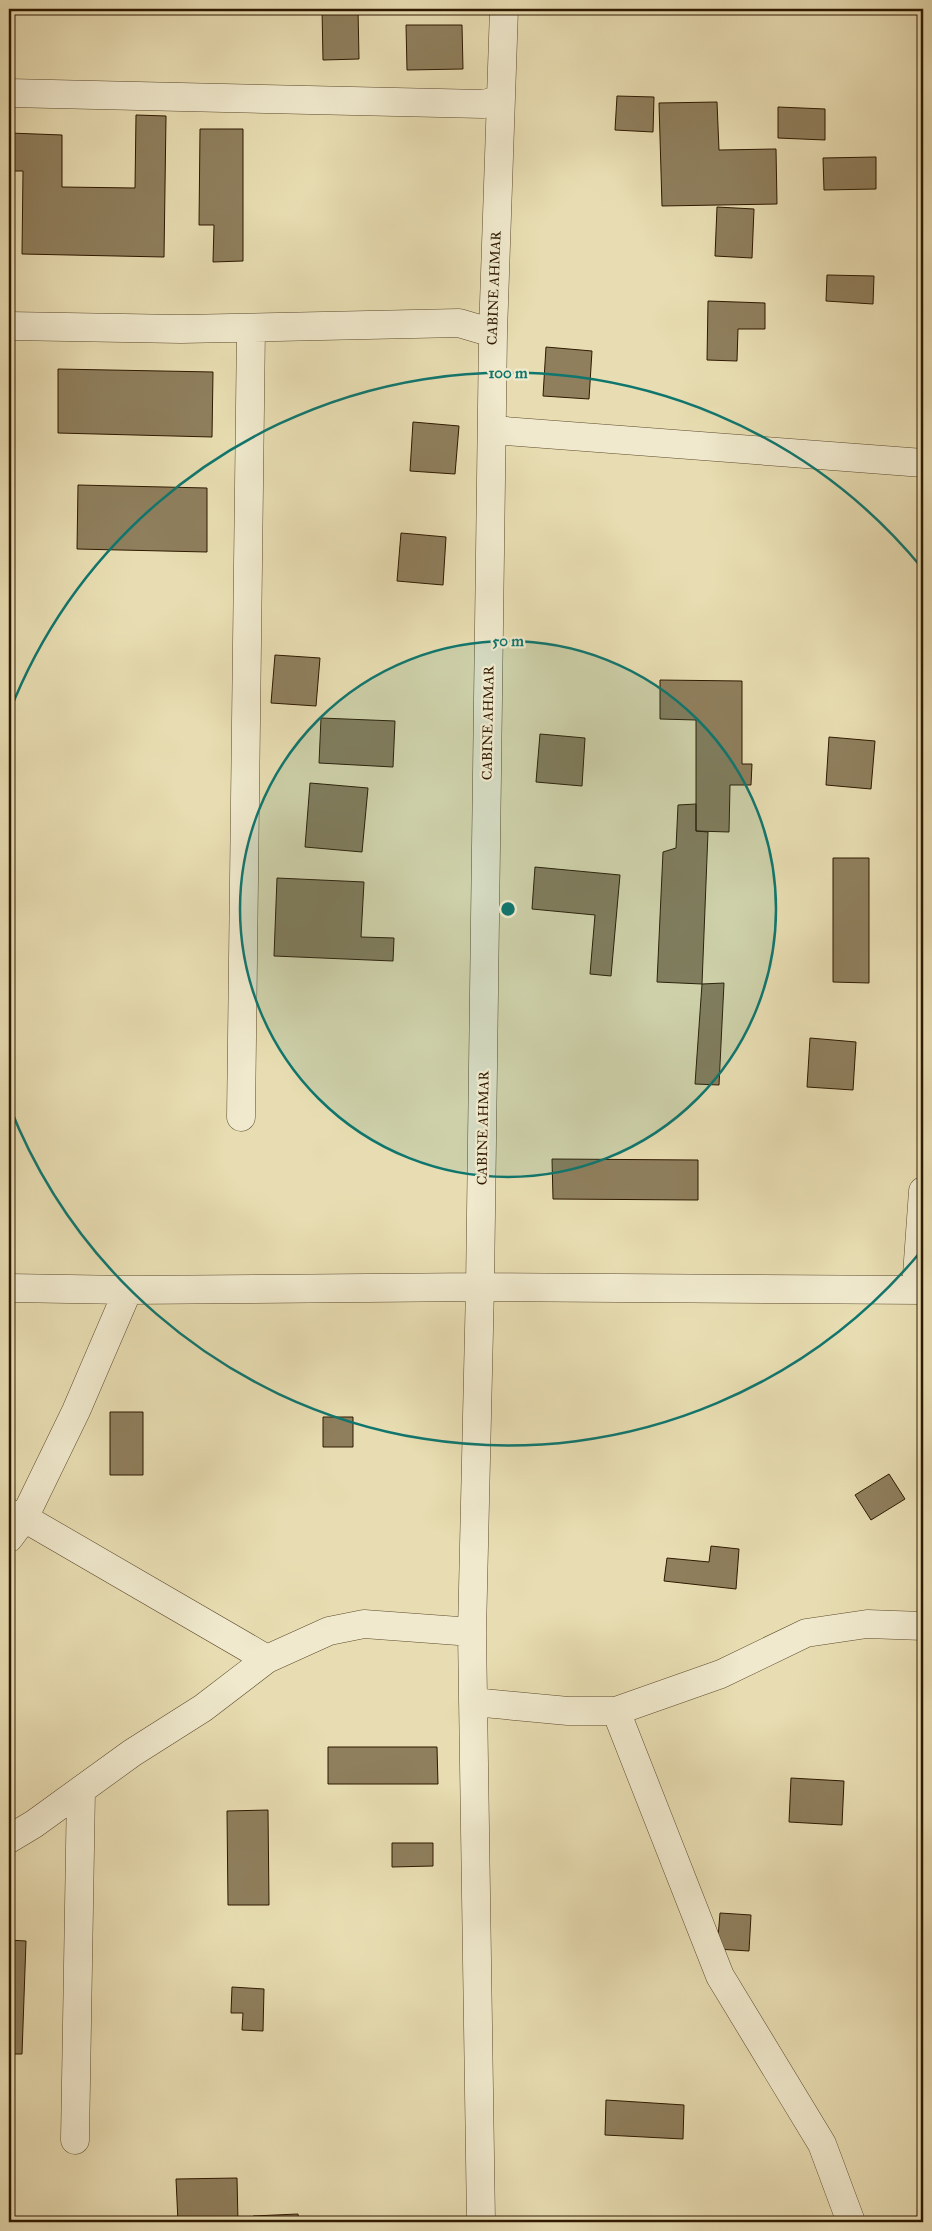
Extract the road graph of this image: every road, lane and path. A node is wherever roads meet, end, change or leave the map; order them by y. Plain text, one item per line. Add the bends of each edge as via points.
1 (504, 9) edge
2 (9, 93) edge
3 (500, 100) junction
4 (9, 326) edge
5 (250, 328) junction
6 (493, 333) junction
7 (492, 430) junction
8 (923, 463) edge
9 (241, 1117) dead end
10 (923, 1191) edge
11 (480, 1287) junction
12 (9, 1288) edge
13 (128, 1290) junction
14 (920, 1290) edge
15 (14, 1523) edge
16 (923, 1626) edge
17 (472, 1632) junction
18 (267, 1659) junction
19 (473, 1702) junction
20 (616, 1711) junction
21 (81, 1790) junction
22 (9, 1839) edge
23 (75, 2140) dead end
24 (481, 2222) edge
25 (851, 2222) edge

1 - 3 street, CABINE AHMAR
2 - 3 street via 483,104
3 - 6 street, CABINE AHMAR
4 - 5 street
5 - 6 street via 459,323
5 - 9 street
6 - 7 street, CABINE AHMAR
7 - 8 street
7 - 11 street, CABINE AHMAR
10 - 14 street
11 - 13 street
11 - 14 street
11 - 17 street, CABINE AHMAR
12 - 13 street
13 - 15 street via 76,1411
15 - 18 street
16 - 20 street via 868,1624 806,1634 721,1674
17 - 18 street via 364,1624 329,1631
17 - 19 street, CABINE AHMAR
18 - 21 street via 203,1708
19 - 20 street via 568,1711
19 - 24 street, CABINE AHMAR
20 - 25 street via 720,1976 822,2144
21 - 22 street
21 - 23 street

